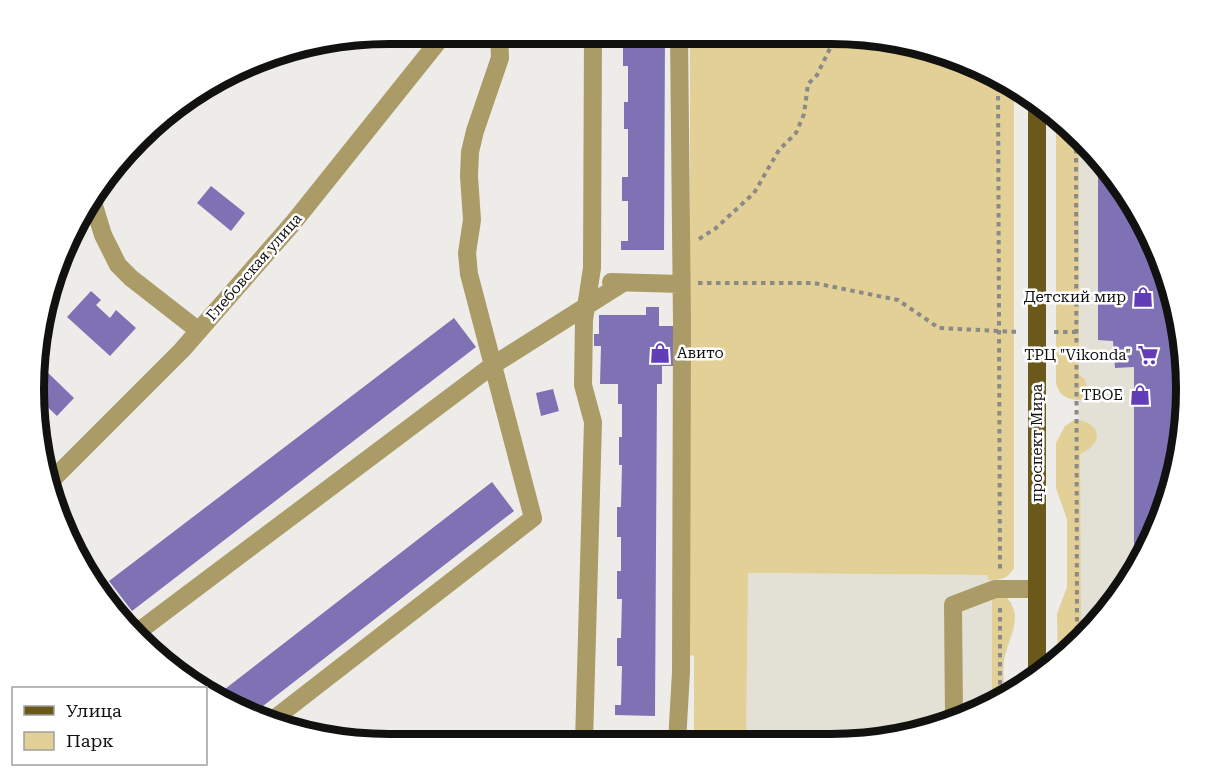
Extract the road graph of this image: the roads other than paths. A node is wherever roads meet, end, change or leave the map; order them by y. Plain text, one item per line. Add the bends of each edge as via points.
1 (436, 44) edge
2 (499, 44) edge
3 (593, 44) edge
4 (679, 44) edge
5 (1037, 112) edge
6 (95, 208) edge
7 (591, 282) junction
8 (623, 283) junction
9 (681, 284) junction
10 (585, 306) junction
11 (199, 331) junction
12 (493, 365) junction
13 (55, 477) edge
14 (1037, 589) junction
15 (143, 630) edge
16 (1037, 665) edge
17 (954, 710) edge
18 (279, 715) edge
19 (584, 734) edge
20 (677, 734) edge

1 - 11 street, Глебовская улица via 293,223
2 - 12 street via 500,58 470,152 472,220 467,253
3 - 7 street
4 - 9 street
5 - 14 main road, проспект Мира
6 - 11 street via 118,265
7 - 8 street
7 - 10 street
8 - 9 street
8 - 10 street
9 - 20 street via 681,672
10 - 12 street
10 - 19 street via 583,385 593,422
11 - 13 street, Глебовская улица
12 - 15 street
12 - 18 street via 533,518
14 - 16 main road, проспект Мира
14 - 17 street via 1000,589 953,604

